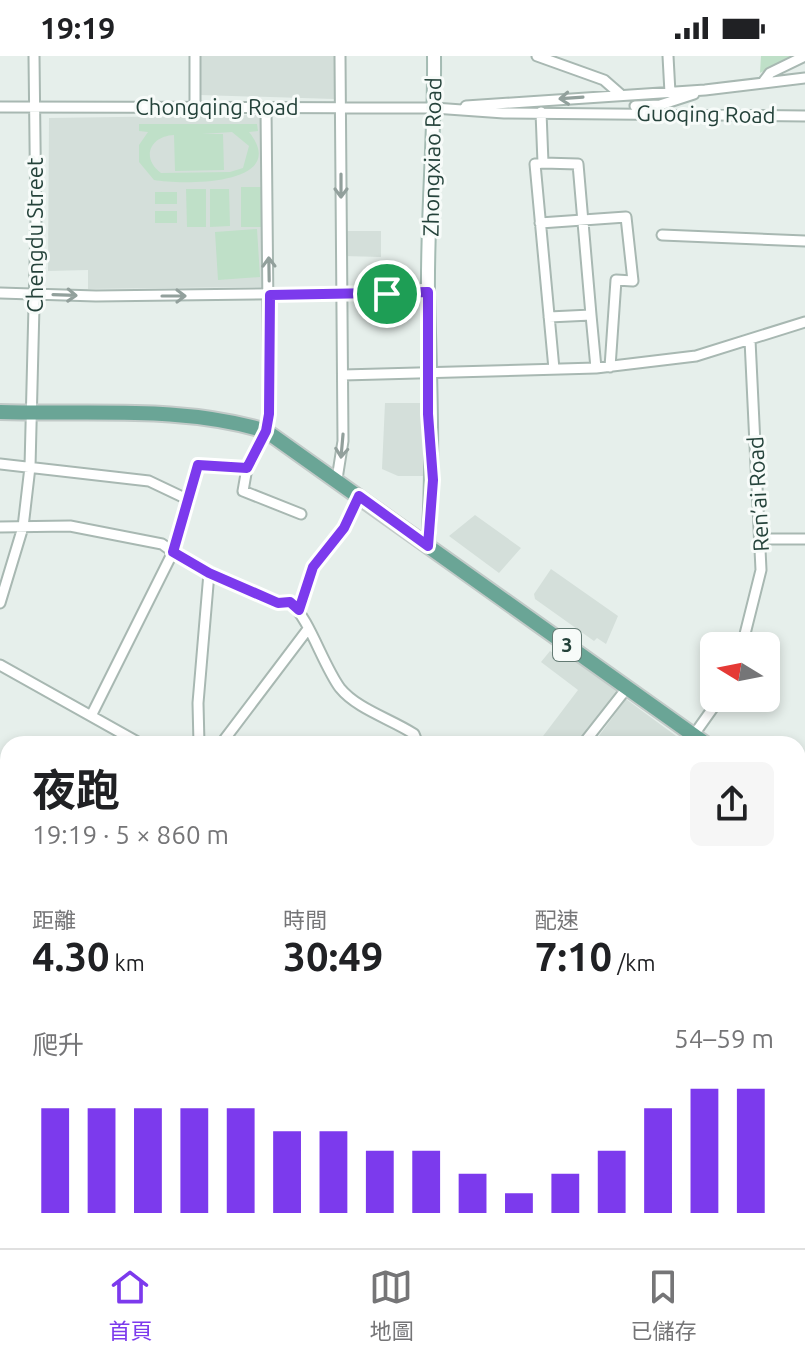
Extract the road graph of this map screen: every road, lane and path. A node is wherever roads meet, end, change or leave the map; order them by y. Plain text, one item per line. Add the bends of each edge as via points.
1 (34, 56) edge
2 (195, 56) edge
3 (340, 56) edge
4 (434, 56) edge
5 (537, 56) edge
6 (668, 56) edge
7 (805, 56) edge
8 (805, 78) edge
9 (764, 81) junction
10 (705, 90) junction
11 (668, 91) junction
12 (620, 94) junction
13 (677, 99) junction
14 (0, 107) edge
15 (35, 107) junction
16 (195, 107) junction
17 (266, 108) junction
18 (341, 108) junction
19 (434, 108) junction
20 (541, 112) junction
21 (608, 112) junction
22 (690, 112) junction
23 (805, 116) edge
24 (543, 163) junction
25 (583, 219) junction
26 (540, 223) junction
27 (662, 235) dead end
28 (805, 241) edge
29 (428, 292) junction
30 (0, 293) edge
31 (35, 294) junction
32 (270, 295) junction
33 (340, 295) junction
34 (591, 315) junction
35 (549, 317) junction
36 (805, 322) edge
37 (750, 340) junction
38 (610, 367) junction
39 (596, 368) junction
40 (554, 369) junction
41 (428, 370) junction
42 (343, 375) junction
43 (0, 412) edge
44 (30, 413) junction
45 (266, 431) junction
46 (0, 464) edge
47 (30, 467) junction
48 (247, 468) junction
49 (337, 479) junction
50 (359, 496) junction
51 (189, 500) junction
52 (301, 514) dead end
53 (0, 527) edge
54 (23, 527) junction
55 (761, 539) junction
56 (805, 539) edge
57 (428, 546) junction
58 (173, 552) junction
59 (209, 573) junction
60 (0, 603) edge
61 (299, 610) junction
62 (308, 629) junction
63 (746, 632) edge
64 (0, 665) edge
65 (627, 688) junction
66 (713, 712) edge
67 (92, 714) junction
68 (128, 736) edge
69 (199, 736) edge
70 (227, 736) edge
71 (415, 736) edge
72 (589, 736) edge
73 (694, 736) edge
74 (702, 736) edge

1 - 15 street, Chengdu Street
2 - 16 street
3 - 18 street
4 - 19 street, Zhongxiao Road
5 - 12 street via 604,80
6 - 11 street
7 - 9 street
8 - 9 street, Chongqing Road
9 - 10 street, Chongqing Road
10 - 11 street, Chongqing Road
10 - 13 street
11 - 12 street, Chongqing Road
11 - 13 street
12 -> 19 street, Chongqing Road
13 - 21 street
13 - 22 street
14 - 15 street, Chongqing Road
15 - 16 street, Chongqing Road
15 - 31 street, Chengdu Street
16 - 17 street, Chongqing Road
17 - 18 street, Chongqing Road
32 -> 17 street
18 - 19 street, Chongqing Road
18 -> 33 street
19 - 20 street, Chongqing Road
19 - 29 street, Zhongxiao Road
20 - 21 street, Chongqing Road
20 - 24 street
21 - 22 street, Guoqing Road
22 - 23 street, Guoqing Road
24 - 25 street via 578,164
24 - 26 street via 535,164
25 - 26 street
25 - 34 street
25 - 38 street via 626,217 633,281 616,280
26 - 35 street
27 - 28 street
29 - 33 street
29 - 41 street, Zhongxiao Road
30 - 31 street
31 -> 32 street
31 - 44 street, Chengdu Street
32 - 33 street
32 - 45 street
33 - 42 street
34 - 35 street
34 - 39 street
35 - 40 street
36 - 37 street
37 - 38 street via 696,356
37 - 55 street, Ren’ai Road
38 - 39 street
39 - 40 street
40 - 41 street
41 - 42 street
41 - 57 street, Zhongxiao Road via 433,480
42 -> 49 street
43 - 44 main road, 3
44 - 45 main road, 3 via 188,415
44 - 47 street, Chengdu Street
45 - 48 street
45 - 49 main road, 3
46 - 47 street
47 - 51 street via 149,481
47 - 54 street, Chengdu Street
48 - 51 street via 198,465
48 - 52 street via 243,491
49 - 50 main road, 3
50 - 57 main road, 3
50 - 61 street via 344,528 313,567
51 - 58 street
53 - 54 street
54 - 58 street via 70,526 162,544
54 - 60 street, Chengdu Street
55 - 56 street
55 - 63 street, Ren’ai Road via 761,570
57 - 65 main road, 3
58 - 59 street
58 - 67 street
59 - 61 street
59 - 69 street
61 - 62 street
62 - 70 street
62 - 71 street via 352,701
64 - 67 street
65 - 72 street
65 - 73 main road, 3
66 - 74 street
67 - 68 street

